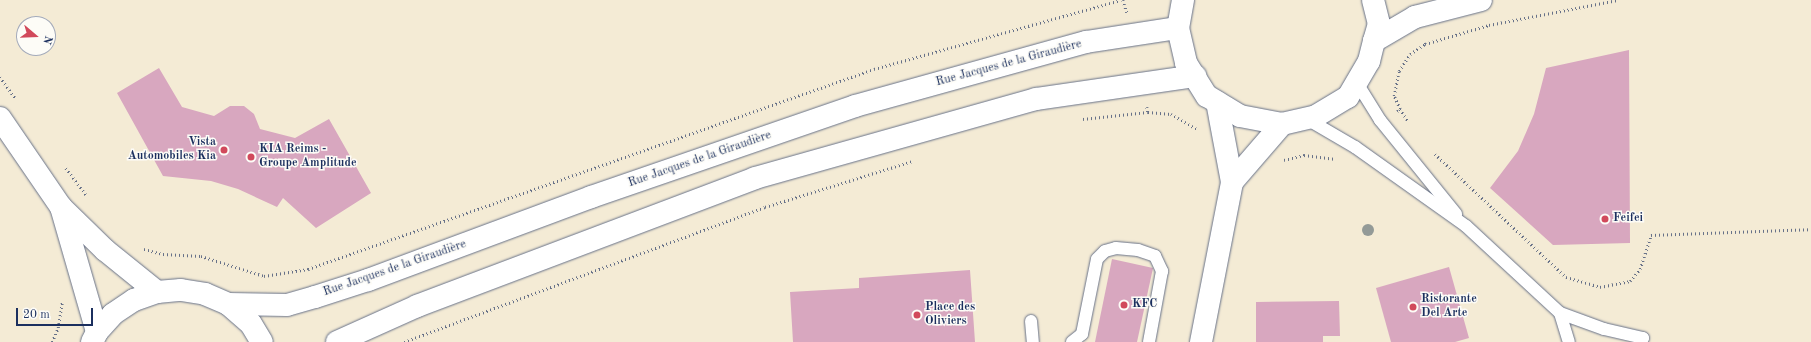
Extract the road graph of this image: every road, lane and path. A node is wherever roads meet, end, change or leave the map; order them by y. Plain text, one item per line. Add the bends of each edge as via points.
1 (1121, 0) edge
2 (1183, 0) edge
3 (1373, 0) edge
4 (1481, 0) edge
5 (1618, 0) edge
6 (1415, 17) junction
7 (1178, 28) junction
8 (1374, 41) junction
9 (1425, 44) junction
10 (1195, 76) junction
11 (1357, 83) junction
12 (1217, 102) junction
13 (1400, 109) junction
14 (1148, 112) dead end
15 (0, 118) edge
16 (1306, 118) junction
17 (1078, 119) dead end
18 (1380, 120) junction
19 (1282, 124) junction
20 (1412, 127) dead end
21 (1355, 147) junction
22 (1431, 150) dead end
23 (1336, 159) dead end
24 (915, 160) dead end
25 (1232, 182) junction
26 (61, 207) junction
27 (1466, 226) junction
28 (1811, 229) edge
29 (142, 248) dead end
30 (157, 292) junction
31 (228, 304) junction
32 (1560, 313) junction
33 (1031, 321) dead end
34 (94, 337) edge
35 (262, 342) edge
36 (337, 342) edge
37 (404, 342) edge
38 (1033, 342) edge
39 (1072, 342) edge
40 (1149, 342) edge
41 (1201, 342) edge
42 (1568, 342) edge
43 (1641, 342) edge

1 - 29 path via 874,69 308,269 264,276 201,256 163,254
2 - 7 street
3 - 8 street via 1379,24
4 - 6 street
5 - 9 path via 1489,25
6 - 8 street
6 - 9 path
7 - 10 street via 1186,63
7 - 31 street, Rue Jacques de la Giraudière via 1086,42 855,106 315,297 287,304
8 - 11 street via 1369,61
9 - 13 path via 1410,54 1399,71 1394,96
10 - 12 street via 1207,96
10 - 36 street via 1036,99 755,178 417,306
11 - 16 street via 1348,97 1316,116
11 - 18 lane
12 - 19 street via 1240,116
12 - 25 street
13 - 18 path
13 - 20 path
14 - 17 path
15 - 26 street
16 - 19 street
16 - 21 lane
18 - 27 lane
19 - 25 street
21 - 23 path via 1345,161
21 - 27 lane
22 - 28 path via 1566,277 1600,287 1630,281 1640,269 1651,235
24 - 37 path via 764,207
25 - 41 street
26 - 30 street via 105,250
26 - 34 street
27 - 32 lane
30 - 31 street via 187,291 205,294
30 - 34 street via 129,303 113,314
31 - 35 street via 251,324
32 - 42 lane
32 - 43 lane via 1604,329 1643,338
33 - 38 lane
39 - 40 lane via 1082,334 1097,259 1105,251 1116,248 1138,250 1155,256 1162,271

